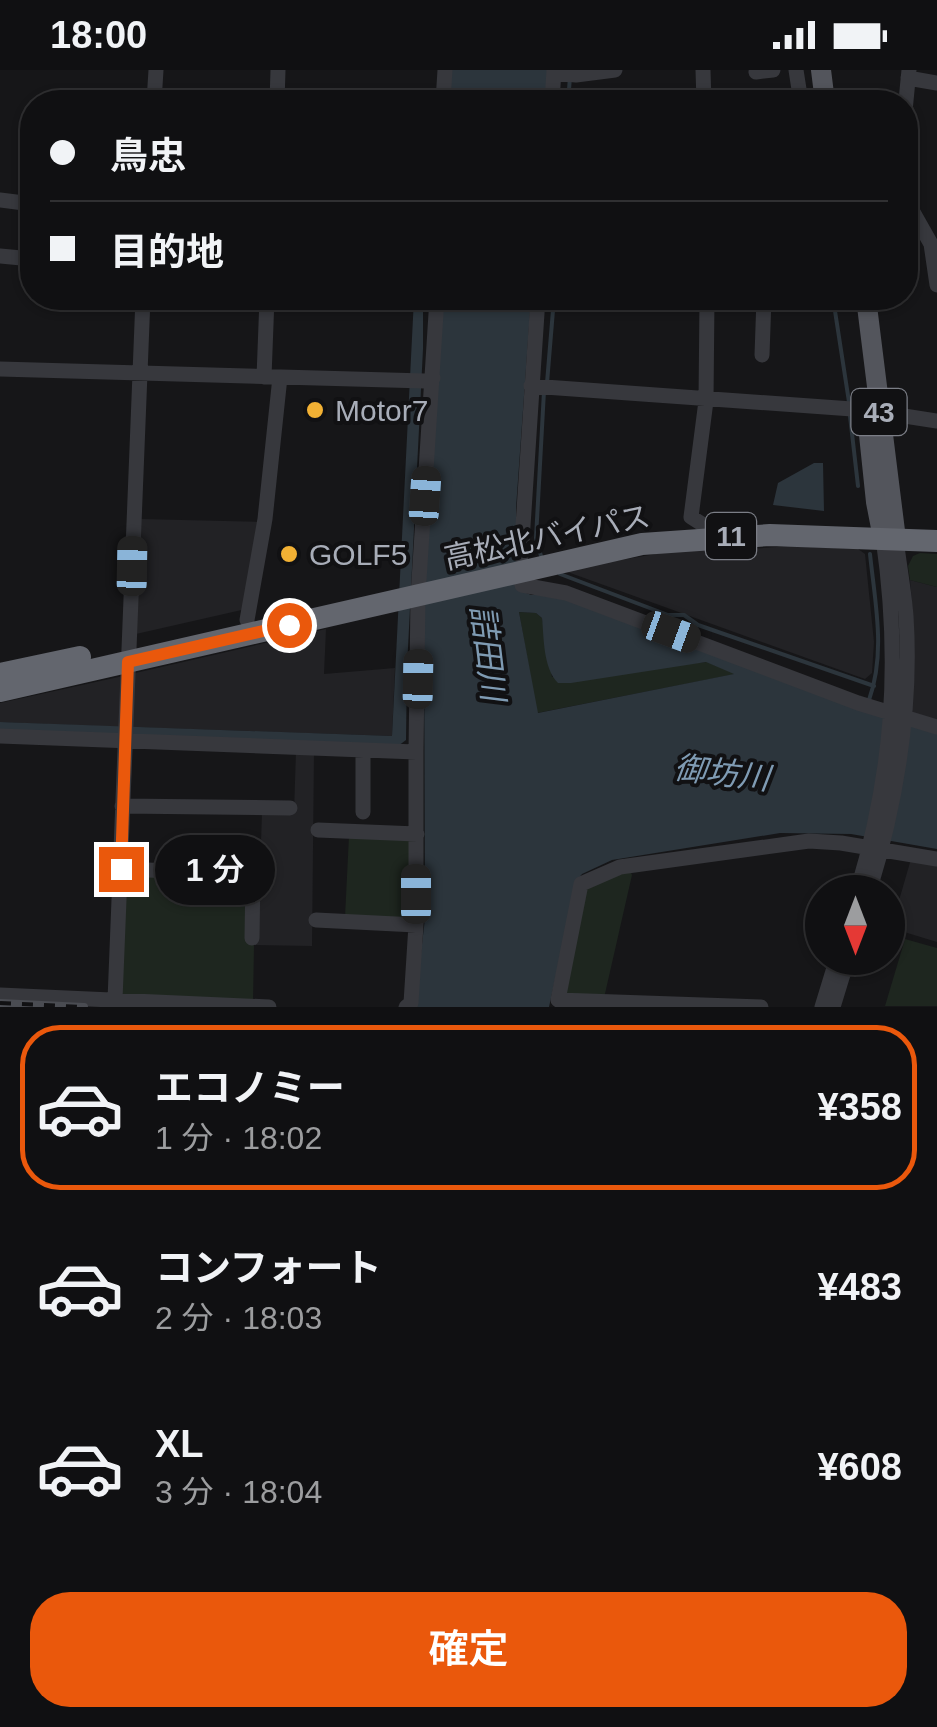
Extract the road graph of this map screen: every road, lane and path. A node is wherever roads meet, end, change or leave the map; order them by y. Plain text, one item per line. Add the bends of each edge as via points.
1 (616, 70) edge
2 (562, 73) edge
3 (908, 74) edge
4 (937, 83) edge
5 (929, 221) edge
6 (937, 284) edge
7 (142, 310) edge
8 (269, 310) edge
9 (435, 310) edge
10 (538, 310) edge
11 (708, 310) edge
12 (764, 310) edge
13 (855, 310) edge
14 (865, 310) edge
15 (762, 356) dead end
16 (0, 369) edge
17 (139, 373) junction
18 (272, 377) junction
19 (423, 380) junction
20 (535, 386) junction
21 (706, 406) junction
22 (861, 410) junction
23 (937, 421) edge
24 (702, 524) junction
25 (937, 528) edge
26 (888, 532) junction
27 (937, 541) edge
28 (580, 549) junction
29 (519, 563) junction
30 (412, 590) junction
31 (247, 620) junction
32 (129, 654) junction
33 (0, 674) edge
34 (0, 690) edge
35 (894, 715) junction
36 (937, 727) edge
37 (124, 733) junction
38 (0, 736) edge
39 (363, 750) junction
40 (416, 752) junction
41 (122, 806) junction
42 (290, 808) dead end
43 (363, 812) dead end
44 (318, 830) dead end
45 (417, 834) junction
46 (877, 844) junction
47 (937, 859) edge
48 (121, 869) junction
49 (864, 875) edge
50 (871, 875) edge
51 (316, 920) dead end
52 (416, 925) junction
53 (252, 938) dead end
54 (832, 975) edge
55 (843, 975) edge
56 (0, 995) edge
57 (116, 1000) junction
58 (269, 1007) edge
59 (406, 1007) edge
60 (761, 1007) edge
61 (822, 1007) edge
62 (833, 1007) edge

1 - 2 street
3 - 4 street
5 - 6 street
7 - 17 street
8 - 18 street
9 - 19 street
10 - 20 street
11 - 21 street
12 - 15 street
13 - 22 main road, 43
14 - 22 main road, 43
16 - 17 street
17 - 18 street
17 - 32 street
18 - 19 street
18 - 31 street via 265,519
19 - 30 street
20 - 21 street
20 - 29 street
21 - 22 street
21 - 24 street via 690,517
22 - 23 street
22 - 26 main road, 43
24 - 26 highway, 高松北バイパス / 11 via 771,521
24 - 28 highway, 高松北バイパス / 11
25 - 26 highway, 高松北バイパス / 11
26 - 27 highway, 高松北バイパス / 11
26 - 28 highway, 高松北バイパス / 11
26 - 35 street
28 - 29 highway, 高松北バイパス / 11
29 - 30 highway, 高松北バイパス / 11
29 - 35 street via 522,585 529,588 566,593
30 - 31 highway, 高松北バイパス / 11
30 - 32 highway, 高松北バイパス / 11
30 - 40 street
31 - 32 highway, 高松北バイパス / 11
32 - 33 highway, 高松北バイパス / 11
32 - 34 highway, 高松北バイパス / 11
32 - 37 street
35 - 36 street
35 - 46 street
37 - 38 street
37 - 39 street
37 - 41 street
39 - 40 street
39 - 43 street
40 - 45 street
41 - 42 street
41 - 48 street
44 - 45 street
45 - 52 street
46 - 47 street
46 - 49 street
46 - 50 street
46 - 60 street via 809,841 620,866 581,884 558,1000
48 - 53 street via 252,874
48 - 57 street
51 - 52 street
52 - 59 street
54 - 61 street
55 - 62 street
56 - 57 street
57 - 58 street

